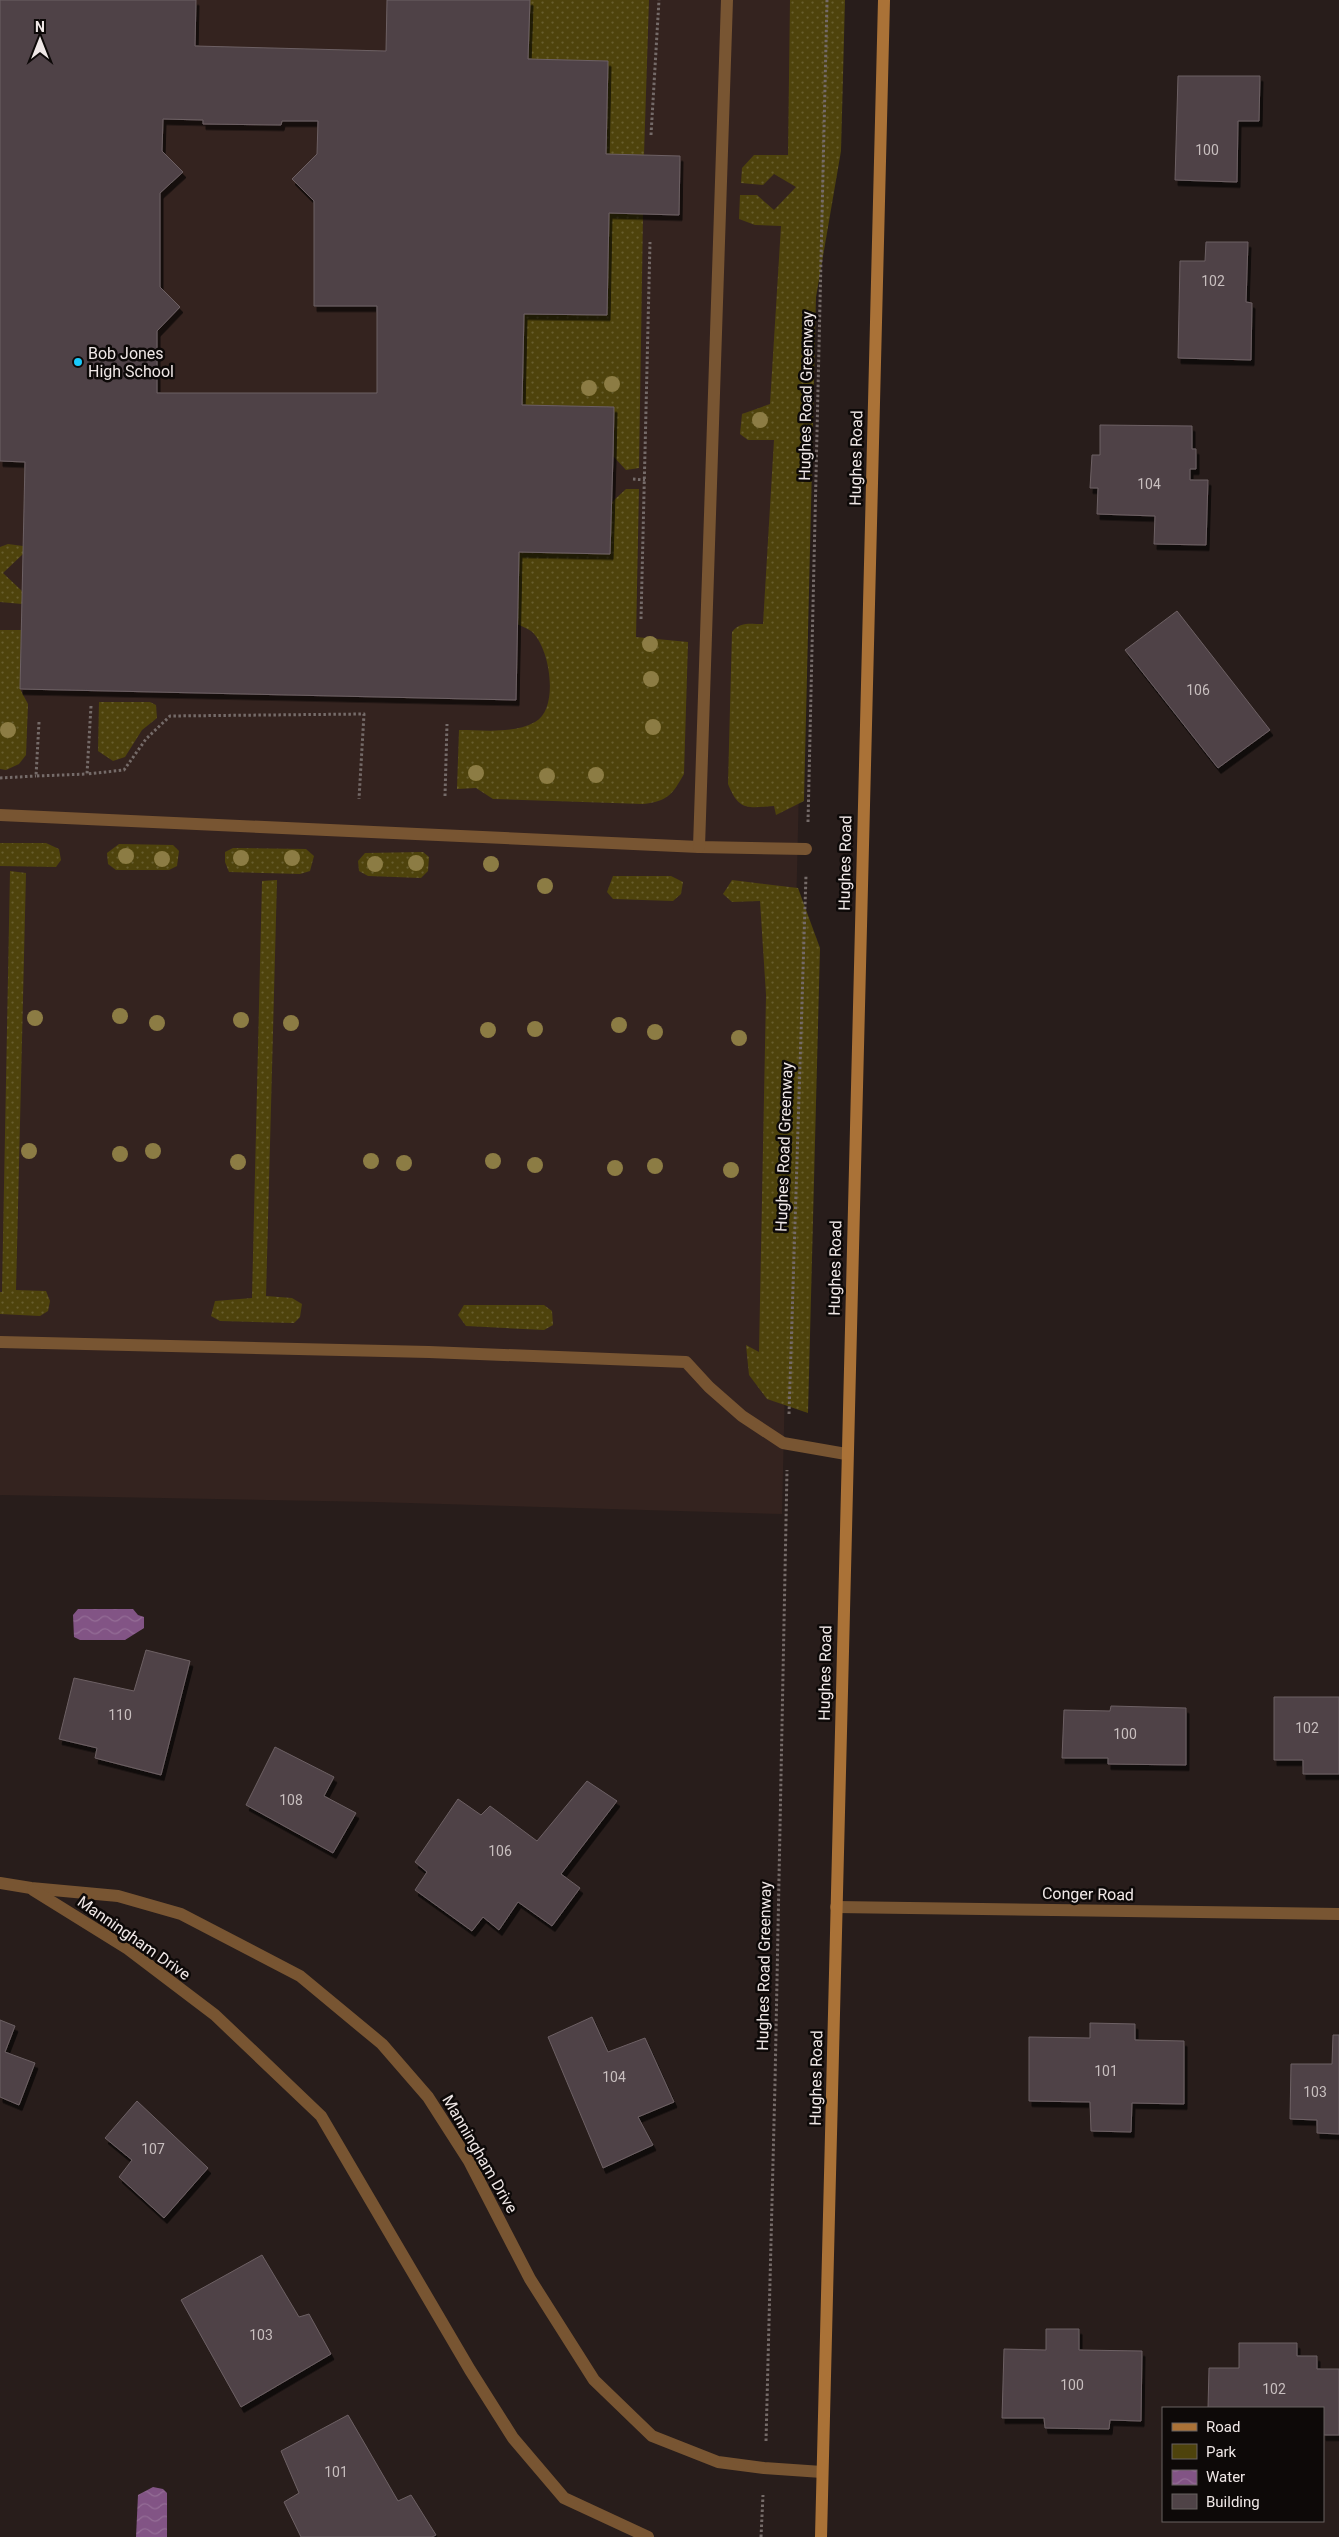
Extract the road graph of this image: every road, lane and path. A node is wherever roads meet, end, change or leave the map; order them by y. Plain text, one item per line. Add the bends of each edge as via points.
1 (659, 0) edge
2 (727, 0) edge
3 (827, 0) edge
4 (884, 0) edge
5 (651, 135) dead end
6 (650, 242) dead end
7 (633, 479) dead end
8 (645, 480) junction
9 (640, 619) dead end
10 (91, 706) dead end
11 (39, 722) dead end
12 (447, 724) dead end
13 (87, 774) junction
14 (36, 776) junction
15 (0, 778) edge
16 (810, 792) dead end
17 (445, 796) dead end
18 (359, 799) dead end
19 (0, 815) edge
20 (700, 847) junction
21 (806, 848) dead end
22 (805, 897) dead end
23 (0, 1342) edge
24 (790, 1398) dead end
25 (846, 1454) junction
26 (786, 1488) dead end
27 (0, 1883) edge
28 (31, 1888) junction
29 (836, 1907) junction
30 (1339, 1914) edge
31 (766, 2444) dead end
32 (822, 2472) junction
33 (648, 2537) edge
34 (821, 2537) edge

1 - 5 path
2 - 20 street
3 - 16 path, Hughes Road Greenway
4 - 25 main road, Hughes Road
6 - 8 path
7 - 8 path
8 - 9 path
10 - 13 path
11 - 14 path
12 - 17 path
13 - 14 path
13 - 18 path via 124,770 146,740 170,716 364,714
14 - 15 path
19 - 20 street
20 - 21 street
22 - 24 path, Hughes Road Greenway
23 - 25 street via 439,1352 686,1362 742,1416 783,1443
25 - 29 main road, Hughes Road
26 - 31 path, Hughes Road Greenway
27 - 28 street, Manningham Drive
28 - 32 street, Manningham Drive via 118,1896 181,1914 300,1976 382,2044 428,2097 469,2161 530,2279 594,2380 652,2436 718,2462
28 - 33 street, Manningham Drive via 128,1949 215,2015 321,2116 513,2438 564,2498
29 - 30 street, Conger Road
29 - 32 main road, Hughes Road
32 - 34 main road, Hughes Road

